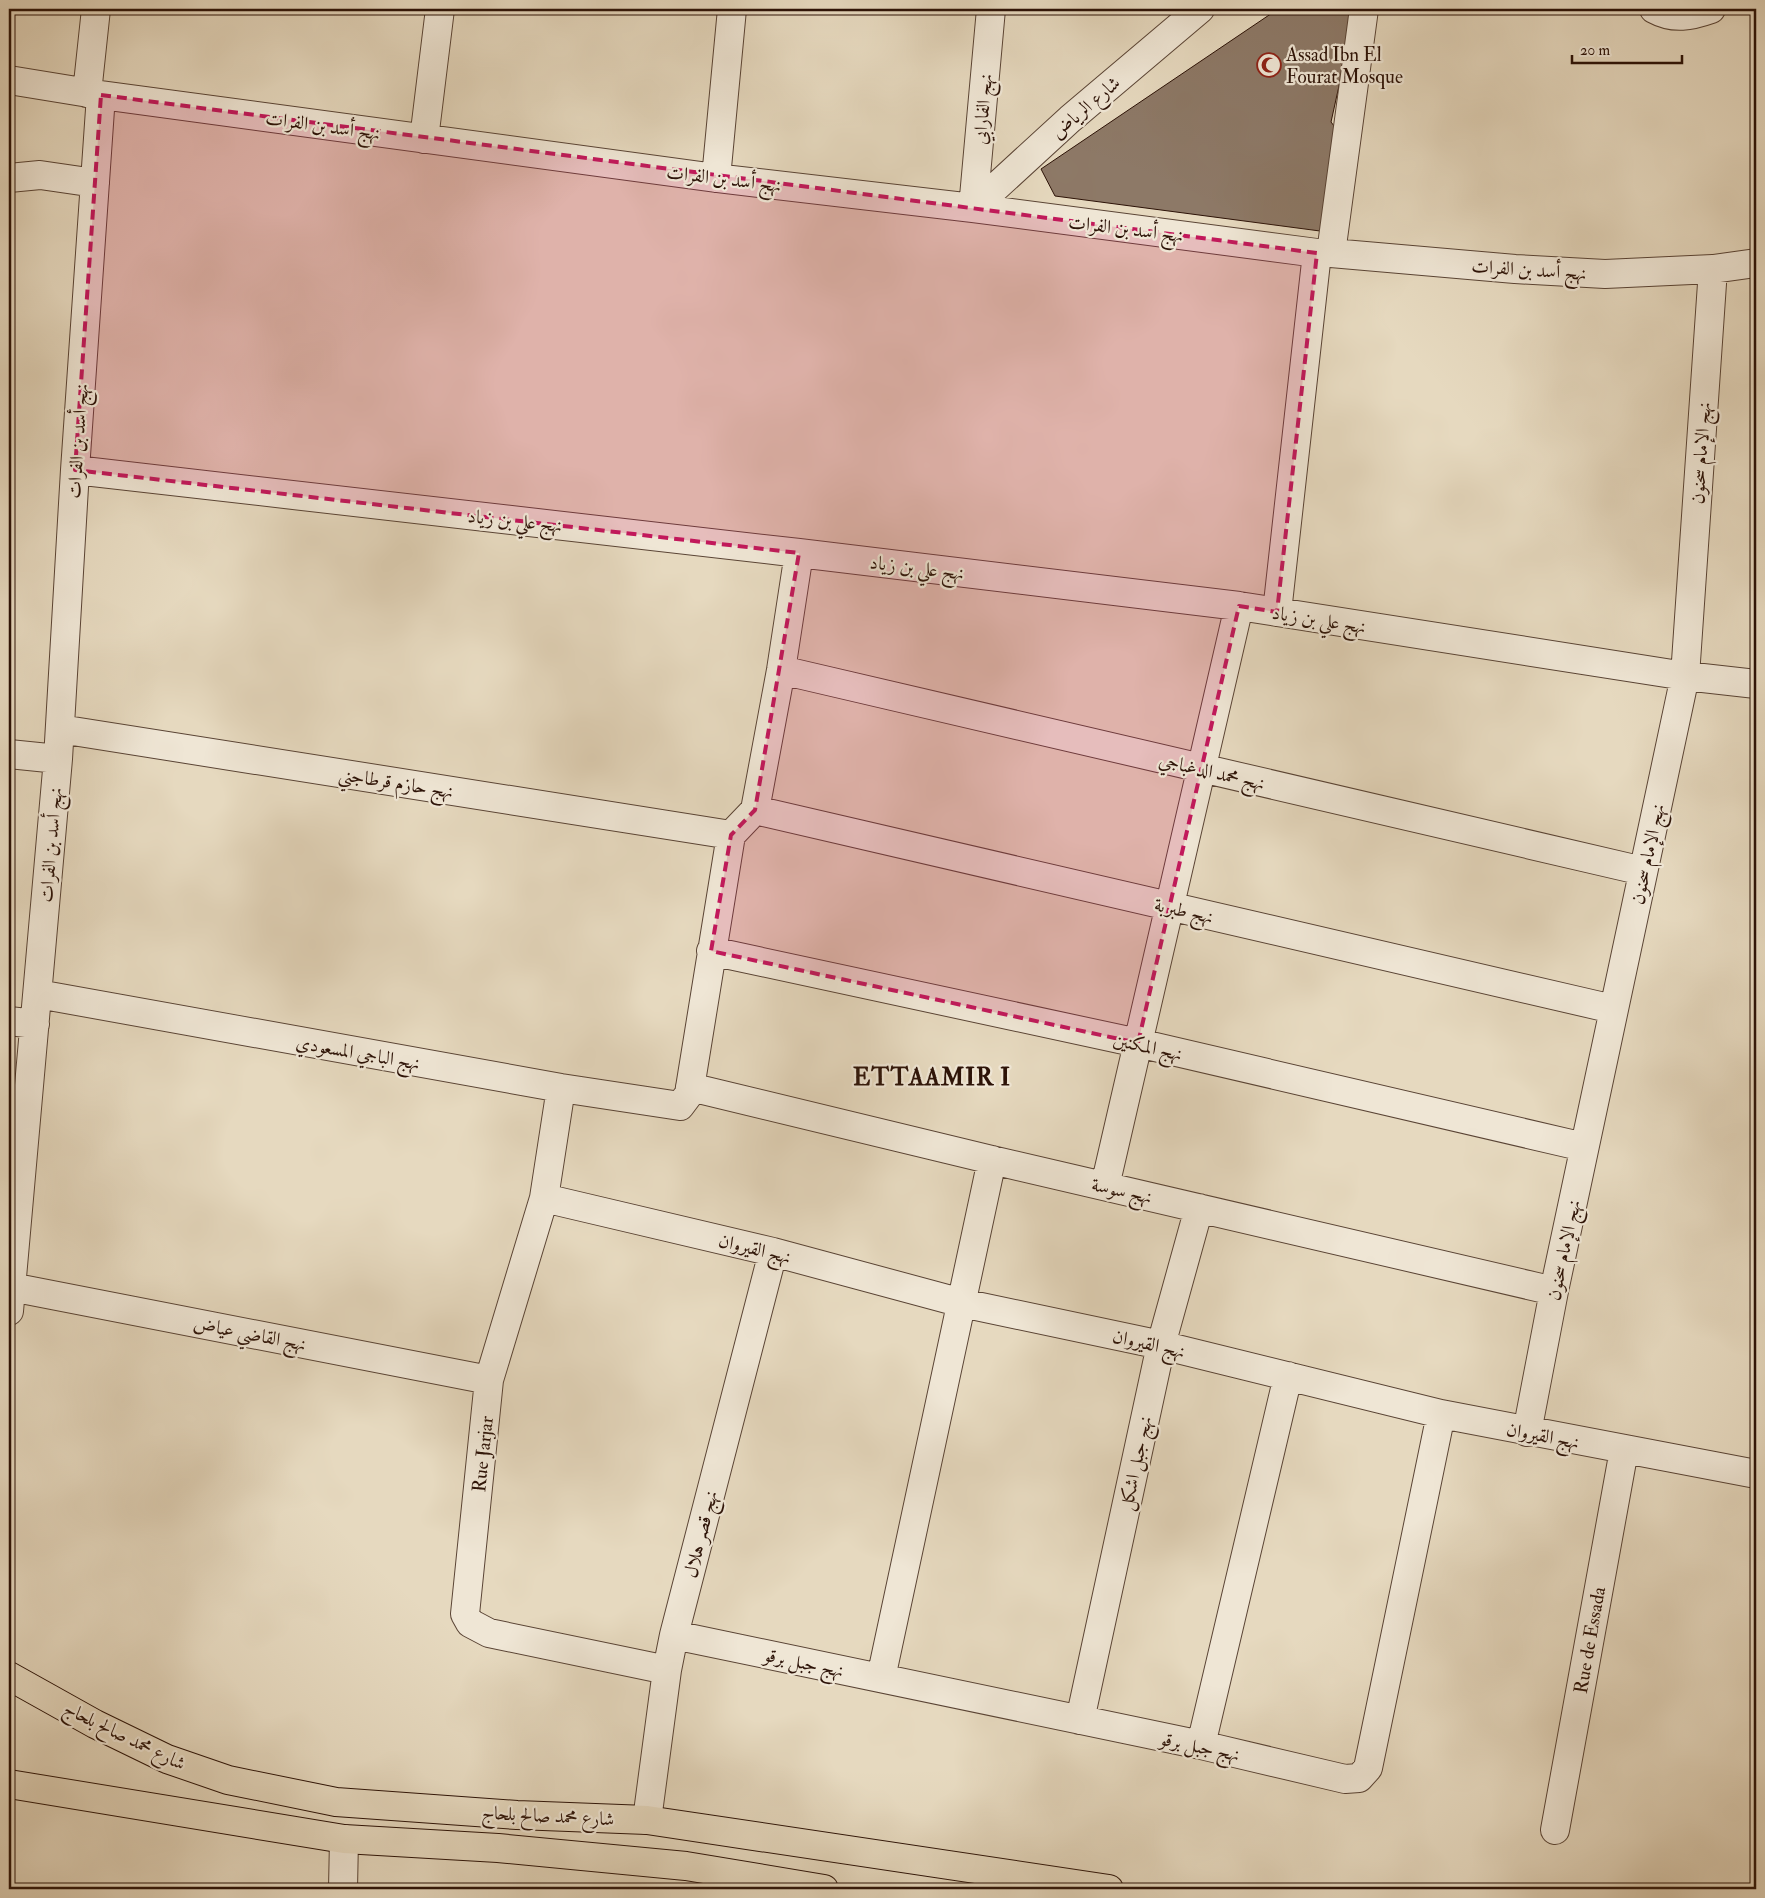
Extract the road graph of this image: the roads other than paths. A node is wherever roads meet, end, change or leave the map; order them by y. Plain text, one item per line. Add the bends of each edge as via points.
1 (96, 9) edge
2 (440, 9) edge
3 (732, 9) edge
4 (991, 9) edge
5 (1200, 9) edge
6 (1364, 9) edge
7 (1654, 9) edge
8 (1711, 9) edge
9 (9, 80) edge
10 (94, 94) junction
11 (424, 138) junction
12 (9, 178) edge
13 (716, 178) junction
14 (95, 183) junction
15 (973, 208) junction
16 (1324, 253) junction
17 (1756, 263) edge
18 (1713, 269) junction
19 (75, 470) junction
20 (799, 553) junction
21 (1240, 606) junction
22 (1277, 612) junction
23 (781, 670) junction
24 (1685, 676) junction
25 (1756, 684) edge
26 (60, 729) junction
27 (9, 754) edge
28 (58, 759) junction
29 (1201, 768) junction
30 (755, 810) junction
31 (731, 835) junction
32 (1643, 872) junction
33 (1170, 906) junction
34 (711, 951) junction
35 (38, 994) junction
36 (1614, 1010) junction
37 (22, 1022) edge
38 (1138, 1043) junction
39 (561, 1088) junction
40 (685, 1096) junction
41 (1584, 1147) junction
42 (992, 1160) junction
43 (1105, 1186) junction
44 (544, 1198) junction
45 (1199, 1208) junction
46 (773, 1252) junction
47 (1554, 1291) junction
48 (10, 1299) edge
49 (962, 1303) junction
50 (1161, 1345) junction
51 (1288, 1376) junction
52 (489, 1380) junction
53 (1441, 1414) junction
54 (1527, 1432) junction
55 (1624, 1450) junction
56 (1756, 1474) edge
57 (674, 1635) junction
58 (667, 1670) junction
59 (9, 1676) edge
60 (880, 1678) junction
61 (1080, 1720) junction
62 (1201, 1745) junction
63 (9, 1784) edge
64 (647, 1820) junction
65 (1555, 1830) dead end
66 (344, 1839) junction
67 (343, 1889) edge
68 (824, 1889) edge
69 (1109, 1889) edge

1 - 10 street
2 - 11 street
3 - 13 street
4 - 15 street, نهج الفارابي
5 - 15 street, شارع الرياض via 1070,119
6 - 16 street
7 - 8 street via 1688,17
9 - 10 street
10 - 11 street, نهج أسد بن الفرات
10 - 14 street, نهج أسد بن الفرات
11 - 13 street, نهج أسد بن الفرات
12 - 14 street via 40,175
13 - 15 street, نهج أسد بن الفرات
14 - 19 street, نهج أسد بن الفرات
15 - 16 street, نهج أسد بن الفرات
16 - 18 street, نهج أسد بن الفرات via 1555,272 1605,274
16 - 22 street
17 - 18 street, نهج أسد بن الفرات
18 - 24 street, نهج الإمام سحنون
19 - 20 street, نهج علي بن زياد
19 - 26 street, نهج أسد بن الفرات
20 - 21 street, نهج علي بن زياد
20 - 23 street
21 - 22 street, نهج علي بن زياد
21 - 29 street
22 - 24 street, نهج علي بن زياد
23 - 29 street, نهج محمد الدغباجي
23 - 30 street
24 - 25 street, نهج علي بن زياد
24 - 32 street, نهج الإمام سحنون
26 - 28 street, نهج أسد بن الفرات
26 - 31 street, نهج حازم قرطاجني
27 - 28 street
28 - 35 street, نهج أسد بن الفرات
29 - 32 street, نهج محمد الدغباجي
29 - 33 street
30 - 31 street
30 - 33 street, نهج طبربة
31 - 34 street
32 - 36 street, نهج الإمام سحنون
33 - 36 street, نهج طبربة
33 - 38 street
34 - 38 street, نهج المكنين
34 - 40 street
35 - 37 street, نهج أسد بن الفرات
35 - 39 street, نهج الباجي المسعودي
36 - 41 street, نهج الإمام سحنون
37 - 48 street, نهج أسد بن الفرات
38 - 41 street, نهج المكنين
38 - 43 street
39 - 40 street, نهج الباجي المسعودي
39 - 44 street, Rue Jarjar
40 - 42 street, نهج سوسة
41 - 47 street, نهج الإمام سحنون
42 - 43 street, نهج سوسة
42 - 49 street
43 - 45 street, نهج سوسة
44 - 46 street, نهج القيروان
44 - 52 street, Rue Jarjar
45 - 47 street, نهج سوسة
45 - 50 street, نهج جبل اشكل
46 - 49 street, نهج القيروان
46 - 57 street, نهج قصر هلال
47 - 54 street, نهج الإمام سحنون
48 - 52 street, نهج القاضي عياض
49 - 50 street, نهج القيروان
49 - 60 street
50 - 51 street, نهج القيروان
50 - 61 street, نهج جبل اشكل
51 - 53 street, نهج القيروان
51 - 62 street
52 - 58 street, Rue Jarjar via 465,1614 470,1623 488,1633
53 - 54 street, نهج القيروان
53 - 62 street, نهج جبل برقو via 1368,1768 1359,1778 1345,1779
54 - 55 street, نهج القيروان
55 - 56 street, نهج القيروان
55 - 65 street, Rue de Essada
57 - 58 street, نهج قصر هلال
57 - 60 street, نهج جبل برقو
58 - 64 street, نهج قصر هلال
59 - 64 main road, شارع محمد صالح بلحاج via 158,1755 228,1780 336,1802 517,1815
60 - 61 street, نهج جبل برقو
61 - 62 street, نهج جبل برقو
63 - 66 main road, شارع محمد صالح بلحاج
64 - 69 main road, شارع محمد صالح بلحاج
66 - 67 street
66 - 68 main road, شارع محمد صالح بلحاج via 498,1848 686,1866

